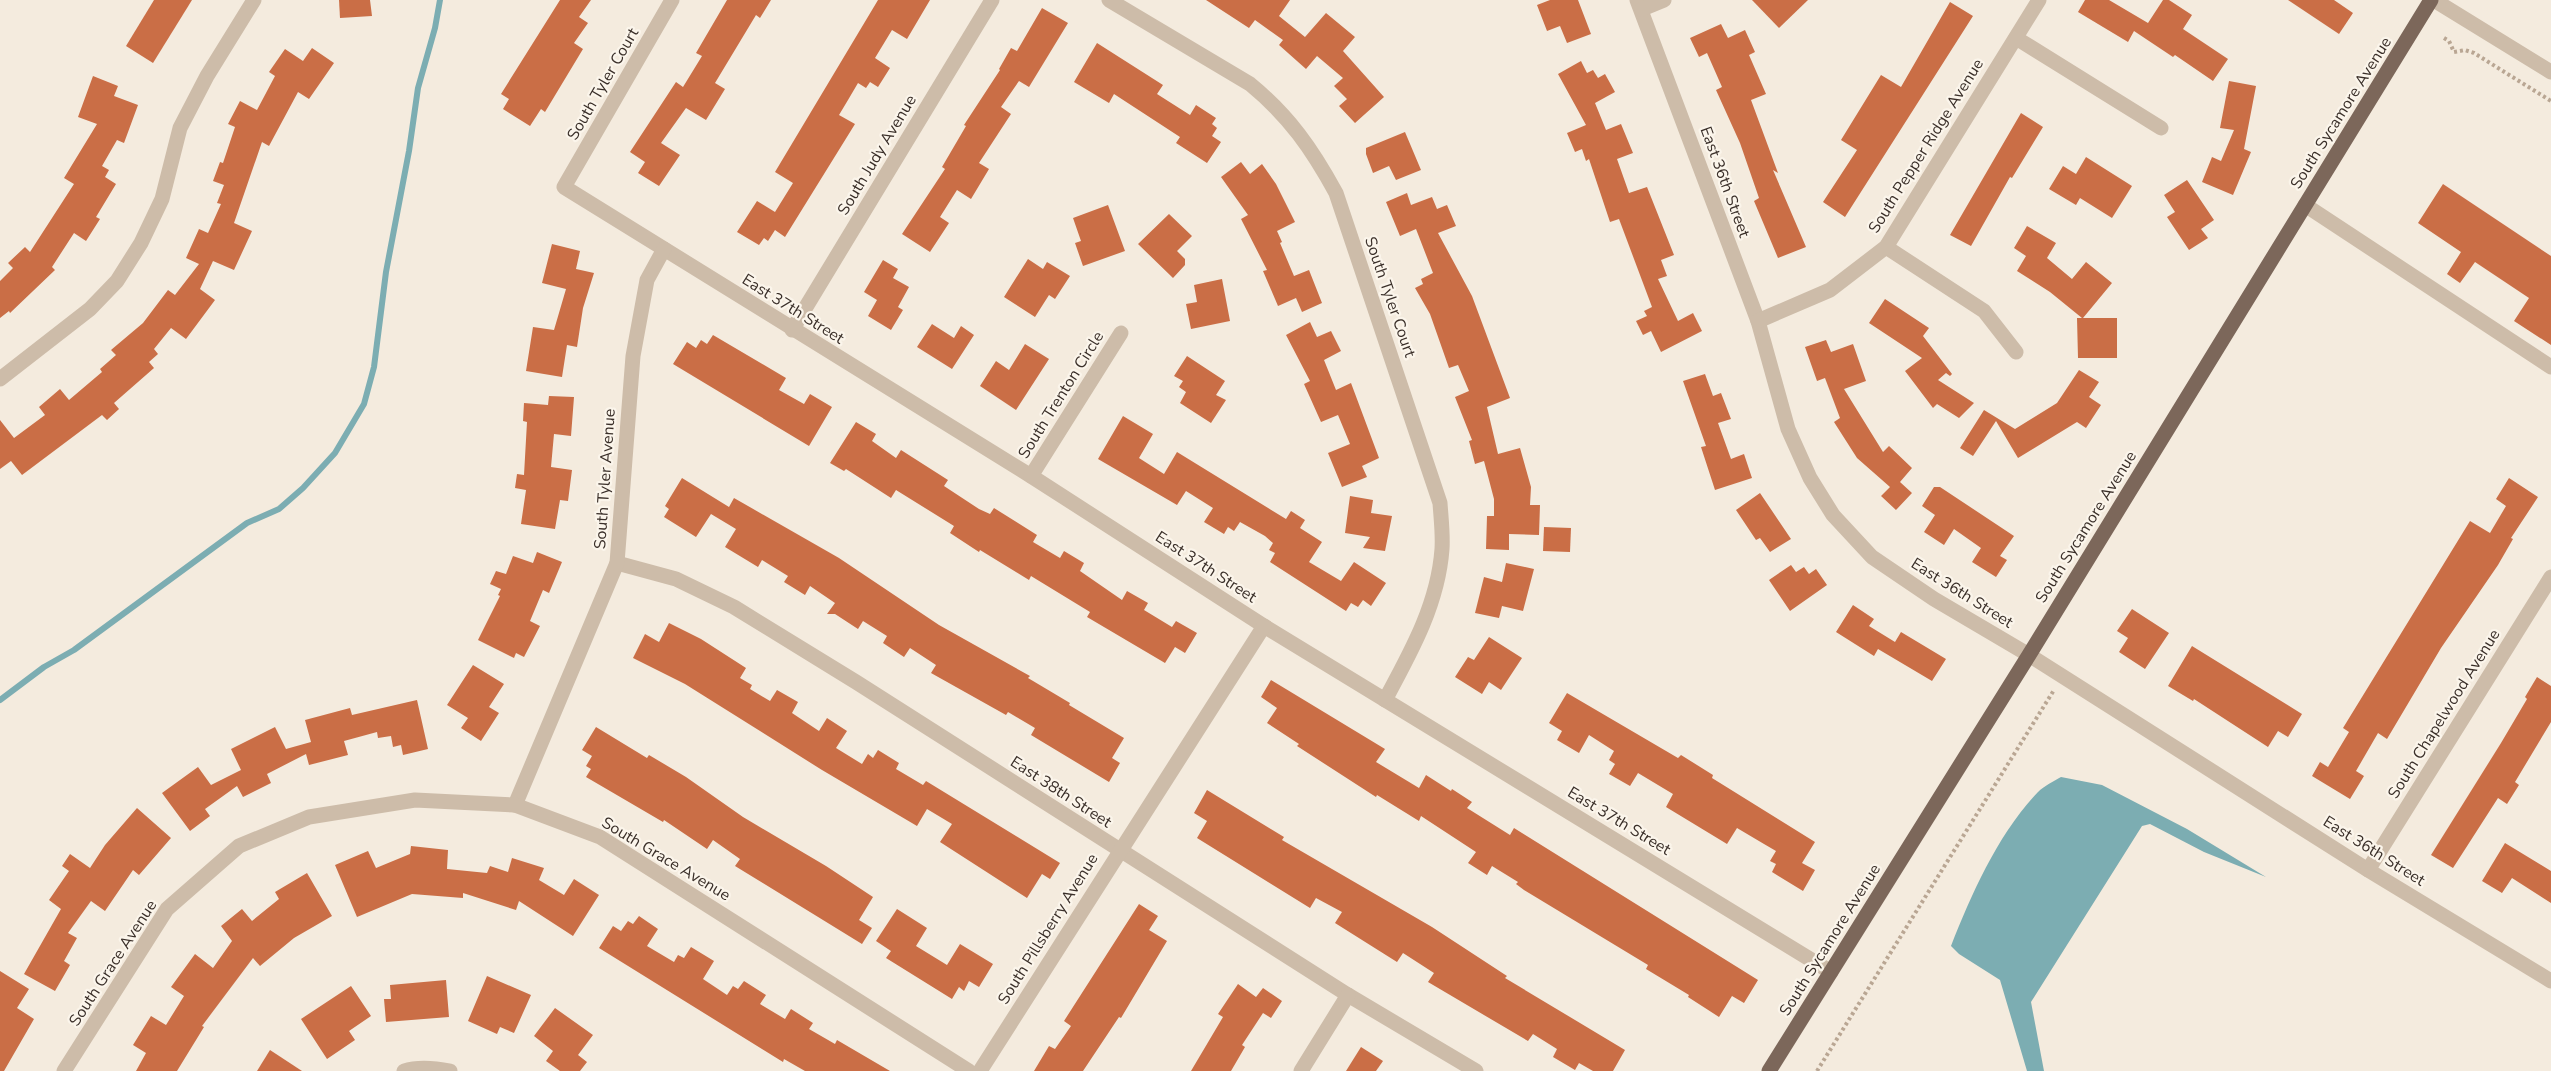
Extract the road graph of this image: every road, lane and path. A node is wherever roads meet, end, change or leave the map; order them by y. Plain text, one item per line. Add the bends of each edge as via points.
1 (254, 0) edge
2 (672, 0) edge
3 (992, 0) edge
4 (1109, 0) edge
5 (1664, 0) edge
6 (2039, 0) edge
7 (2433, 0) edge
8 (1640, 4) edge
9 (2016, 38) junction
10 (2444, 38) dead end
11 (2551, 72) edge
12 (2551, 101) edge
13 (2161, 128) dead end
14 (564, 187) joint
15 (2305, 205) junction
16 (1886, 247) junction
17 (664, 249) junction
18 (1758, 321) junction
19 (792, 330) junction
20 (1121, 333) dead end
21 (2016, 352) dead end
22 (2551, 367) edge
23 (0, 379) edge
24 (1031, 476) junction
25 (617, 563) junction
26 (2551, 578) edge
27 (1264, 626) junction
28 (2029, 656) junction
29 (2055, 690) dead end
30 (1385, 700) junction
31 (515, 805) junction
32 (1119, 851) junction
33 (2368, 870) junction
34 (1831, 972) junction
35 (2551, 981) edge
36 (1348, 995) junction
37 (64, 1071) edge
38 (404, 1071) edge
39 (450, 1071) edge
40 (969, 1071) edge
41 (980, 1071) edge
42 (1300, 1071) edge
43 (1476, 1071) edge
44 (1769, 1071) edge
45 (1817, 1071) edge

1 - 23 street via 180,128 162,199 117,281 90,309
2 - 14 street, South Tyler Court
3 - 19 street, South Judy Avenue
4 - 30 street, South Tyler Court via 1250,84 1270,100 1317,158 1336,193 1440,503 1442,549 1434,593 1417,641
5 - 8 street
6 - 9 street, South Pepper Ridge Avenue
7 - 11 street
7 - 15 main road, South Sycamore Avenue
8 - 18 street, East 36th Street
9 - 13 street
9 - 16 street, South Pepper Ridge Avenue
10 - 12 path via 2454,52 2474,53
14 - 17 street, East 37th Street
15 - 22 street
15 - 28 main road, South Sycamore Avenue
16 - 18 street, South Pepper Ridge Avenue via 1830,290
16 - 21 street via 1984,311
17 - 19 street, East 37th Street
17 - 25 street, South Tyler Avenue via 647,280 633,356
18 - 28 street, East 36th Street via 1788,429 1810,478 1833,515 1872,557
19 - 24 street, East 37th Street
20 - 24 street, South Trenton Circle
24 - 27 street, East 37th Street
25 - 31 street, South Tyler Avenue
25 - 32 street, East 38th Street via 676,579 734,607
26 - 33 street, South Chapelwood Avenue
27 - 30 street, East 37th Street
27 - 32 street, South Pillsberry Avenue
28 - 33 street, East 36th Street
28 - 34 main road, South Sycamore Avenue
29 - 45 path
30 - 34 street, East 37th Street
31 - 37 street, South Grace Avenue via 415,800 309,817 239,846 167,909
31 - 40 street, South Grace Avenue via 600,837
32 - 36 street, East 38th Street
32 - 41 street, South Pillsberry Avenue
33 - 35 street, East 36th Street
34 - 44 main road, South Sycamore Avenue
36 - 42 street
36 - 43 street, East 38th Street
38 - 39 street

